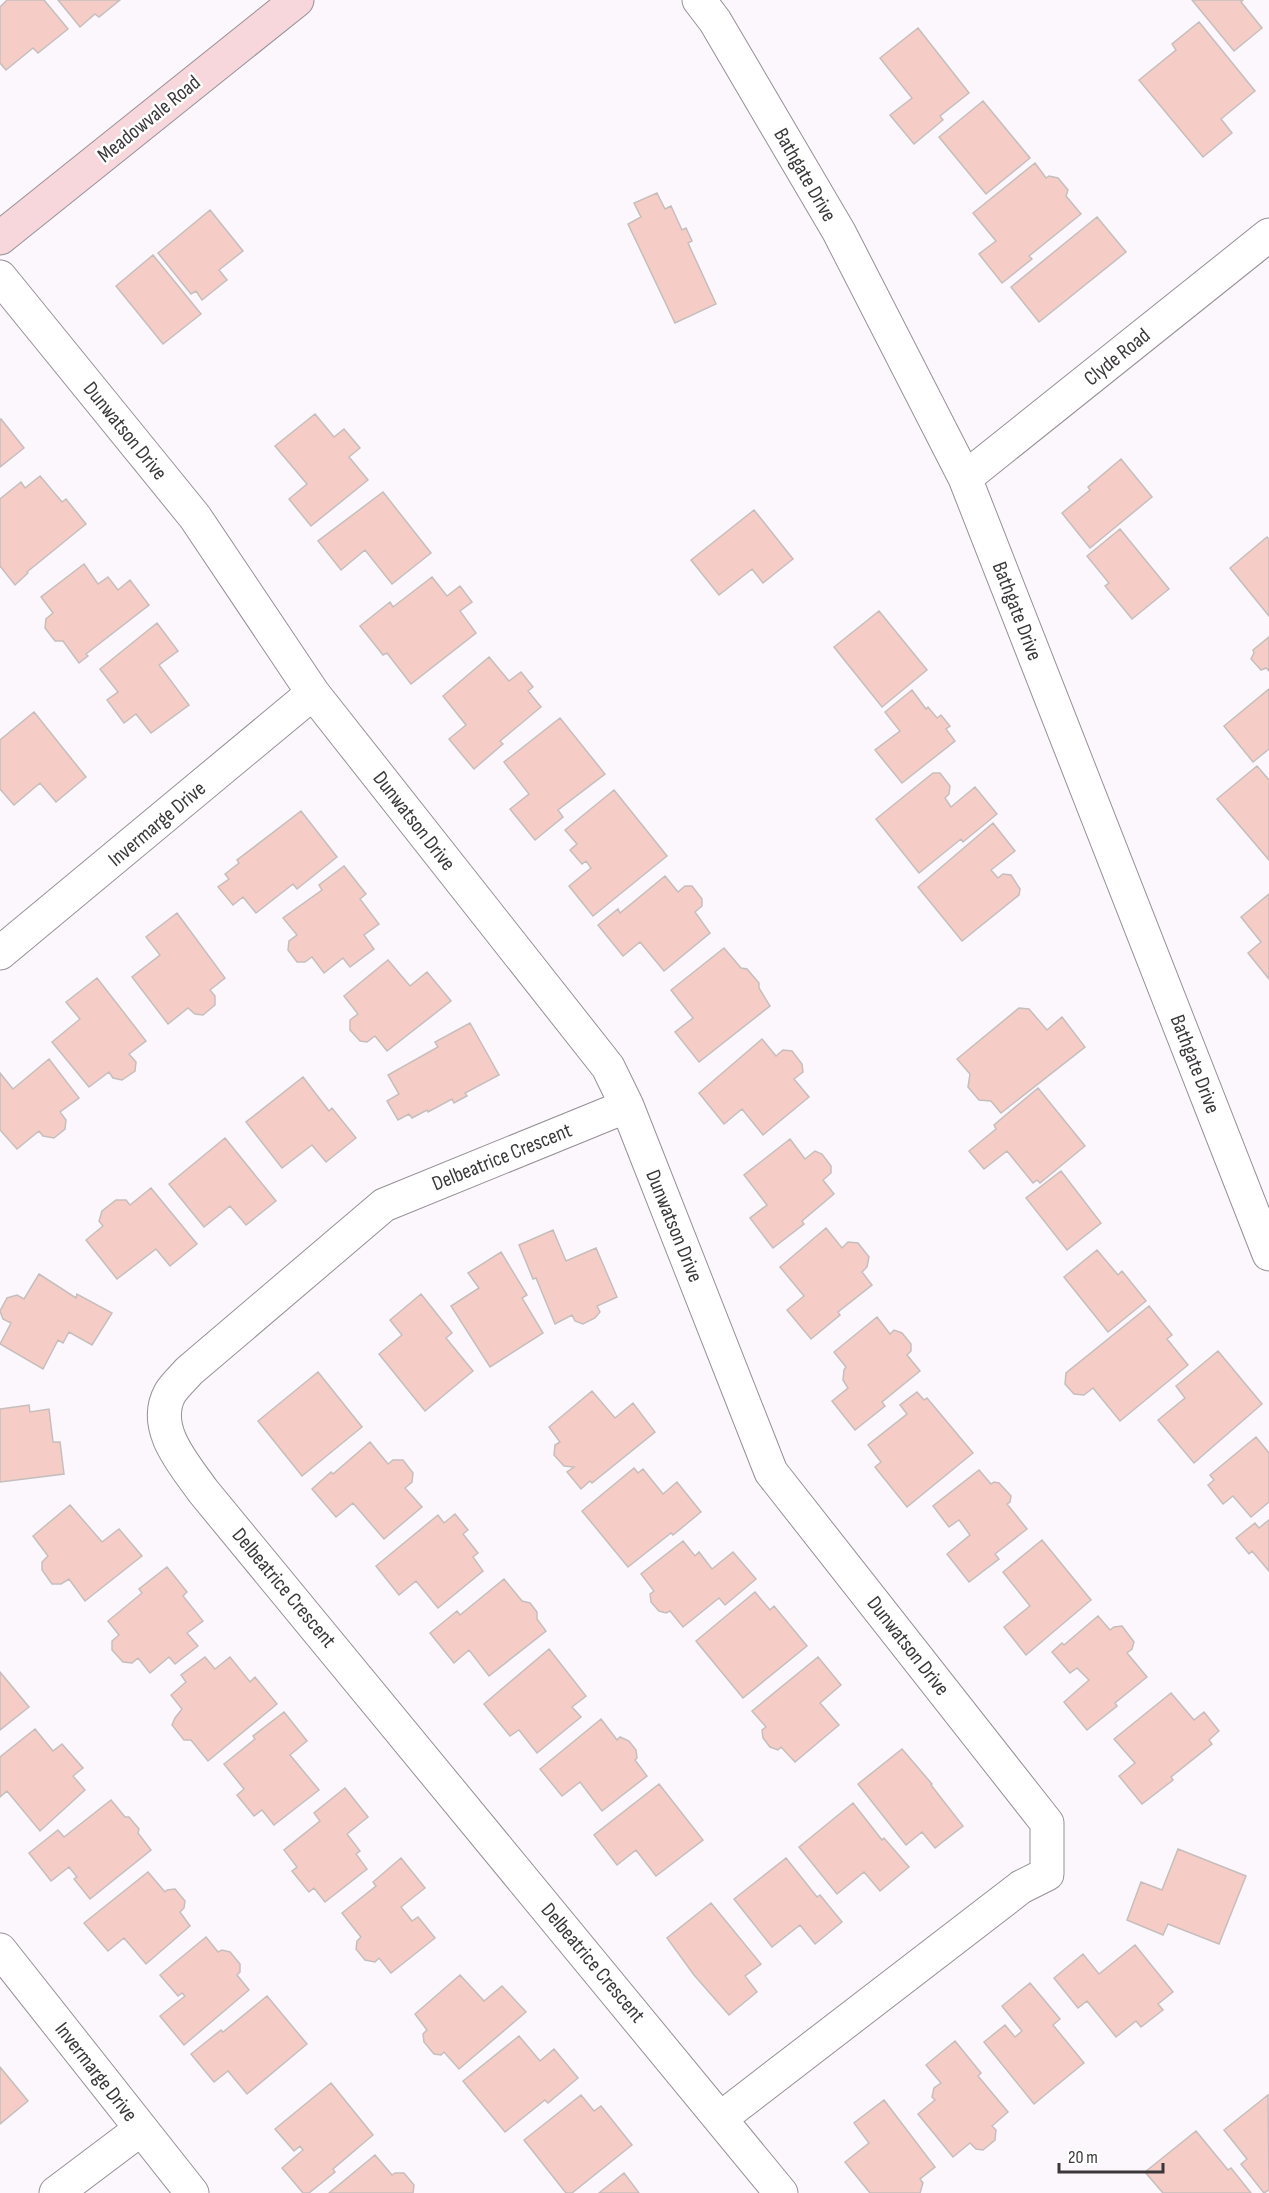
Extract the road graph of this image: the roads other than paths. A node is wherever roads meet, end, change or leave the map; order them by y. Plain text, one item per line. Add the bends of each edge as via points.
1 (297, 0) edge
2 (699, 0) edge
3 (1269, 235) edge
4 (0, 238) edge
5 (0, 277) edge
6 (965, 478) junction
7 (313, 693) junction
8 (0, 953) edge
9 (627, 1106) junction
10 (1269, 1254) edge
11 (0, 1950) edge
12 (721, 2118) junction
13 (141, 2129) junction
14 (56, 2193) edge
15 (192, 2193) edge
16 (781, 2193) edge

1 - 4 street, Meadowvale Road
2 - 6 street, Bathgate Drive via 839,232
3 - 6 street, Clyde Road
5 - 7 street, Dunwatson Drive via 195,517
6 - 10 street, Bathgate Drive
7 - 8 street, Invermarge Drive
7 - 9 street, Dunwatson Drive via 608,1067
9 - 12 street, Dunwatson Drive via 771,1472 1047,1823 1047,1874 1021,1887
9 - 12 street, Delbeatrice Crescent via 384,1205 189,1371 170,1393 165,1414 167,1432 176,1452 203,1491
11 - 13 street, Invermarge Drive
12 - 16 street, Delbeatrice Crescent
13 - 14 street
13 - 15 street, Invermarge Drive

